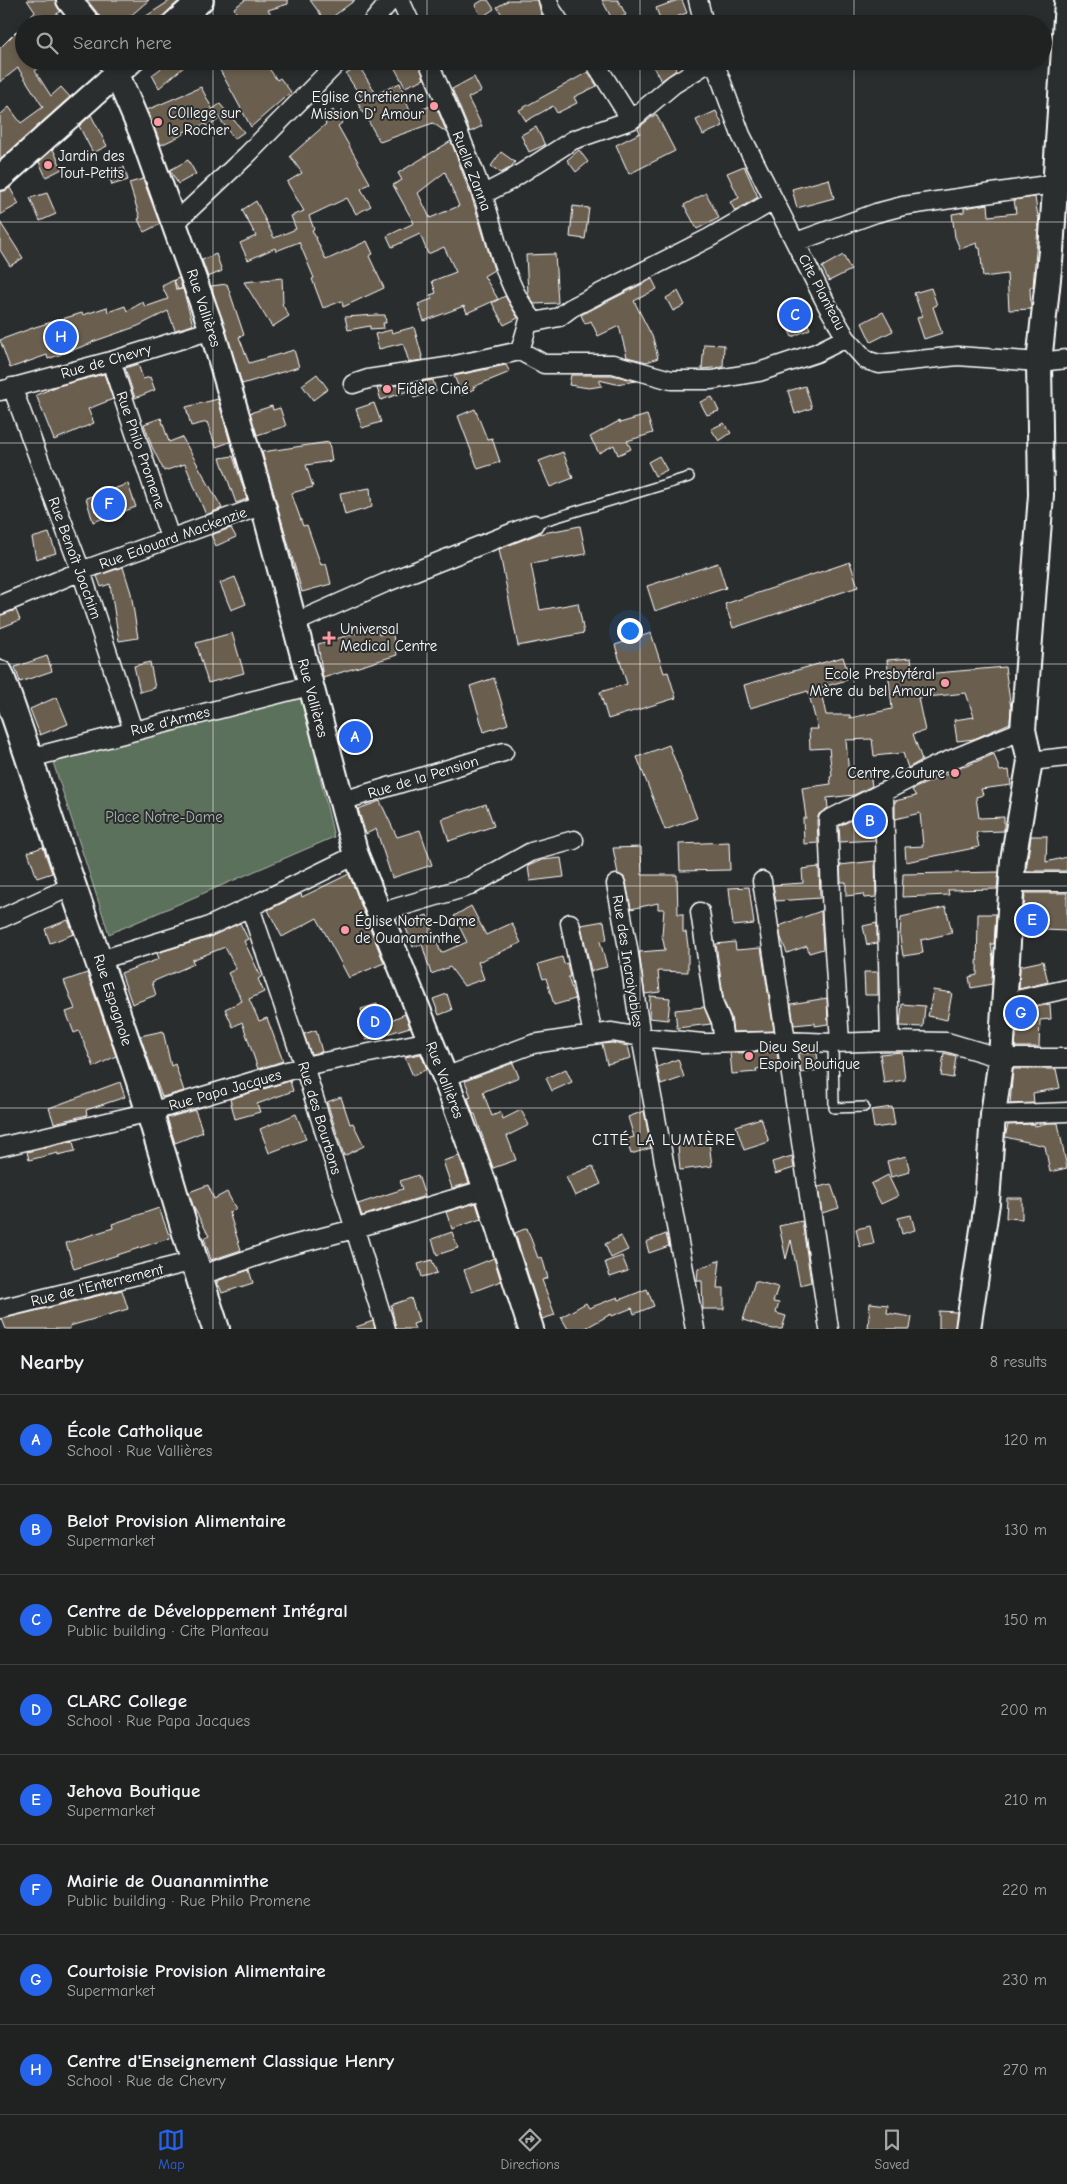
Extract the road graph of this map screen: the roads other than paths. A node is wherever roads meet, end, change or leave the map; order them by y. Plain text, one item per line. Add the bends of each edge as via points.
1 (69, 0) edge
2 (201, 0) edge
3 (391, 0) edge
4 (400, 0) edge
5 (548, 0) edge
6 (698, 0) edge
7 (1067, 4) edge
8 (81, 15) edge
9 (184, 15) edge
10 (378, 15) edge
11 (407, 15) edge
12 (555, 15) edge
13 (702, 15) edge
14 (115, 70) edge
15 (122, 70) edge
16 (330, 70) edge
17 (432, 70) edge
18 (600, 70) edge
19 (698, 70) edge
20 (716, 70) edge
21 (1064, 97) edge
22 (631, 120) junction
23 (0, 178) edge
24 (1062, 182) edge
25 (482, 195) junction
26 (773, 201) junction
27 (175, 223) junction
28 (796, 242) junction
29 (1059, 252) edge
30 (530, 317) junction
31 (212, 330) junction
32 (846, 338) junction
33 (520, 351) junction
34 (1067, 360) edge
35 (111, 361) junction
36 (1039, 362) junction
37 (354, 384) dead end
38 (6, 389) edge
39 (689, 477) dead end
40 (262, 506) junction
41 (534, 524) joint
42 (170, 538) junction
43 (81, 571) junction
44 (0, 604) edge
45 (294, 623) junction
46 (0, 674) edge
47 (310, 686) junction
48 (133, 730) junction
49 (1023, 730) junction
50 (504, 752) dead end
51 (1067, 757) edge
52 (30, 758) junction
53 (1030, 761) junction
54 (884, 793) junction
55 (342, 801) junction
56 (574, 840) dead end
57 (356, 855) junction
58 (762, 880) dead end
59 (1013, 882) junction
60 (1067, 882) edge
61 (616, 884) dead end
62 (61, 891) junction
63 (250, 908) junction
64 (700, 912) dead end
65 (379, 913) junction
66 (0, 919) edge
67 (570, 923) dead end
68 (100, 960) junction
69 (1067, 989) edge
70 (1003, 1003) junction
71 (593, 1035) junction
72 (640, 1037) junction
73 (430, 1041) junction
74 (785, 1041) junction
75 (890, 1041) junction
76 (724, 1042) junction
77 (836, 1043) junction
78 (1001, 1058) junction
79 (1067, 1058) edge
80 (304, 1066) junction
81 (445, 1077) junction
82 (864, 1107) dead end
83 (1067, 1112) edge
84 (138, 1115) junction
85 (993, 1115) junction
86 (0, 1147) edge
87 (486, 1188) junction
88 (354, 1229) junction
89 (196, 1268) junction
90 (0, 1309) edge
91 (216, 1329) edge
92 (386, 1329) edge
93 (531, 1329) edge
94 (694, 1329) edge
95 (829, 1329) edge
96 (968, 1329) edge

1 - 8 street
2 - 9 street
3 - 10 street
4 - 11 street
5 - 12 street
6 - 13 street
7 - 21 street
14 - 23 street
15 - 27 street, Rue Vallières
16 - 27 street
17 - 25 street, Ruelle Zanna
18 - 22 street
19 - 22 street via 674,84
20 - 26 street, Cite Planteau via 741,135
21 - 24 street
22 - 25 street via 573,140
24 - 28 street via 903,206 858,218
24 - 29 street
25 - 30 street, Ruelle Zanna via 510,283 522,309
26 - 28 street, Cite Planteau
26 - 30 street via 559,317 535,322
27 - 31 street, Rue Vallières
28 - 32 street, Cite Planteau
29 - 36 street
30 - 33 street
31 - 35 street, Rue de Chevry
31 - 40 street, Rue Vallières
32 - 33 street via 816,353 759,372 712,380 671,380 613,364 544,364
32 - 36 street, Cite Planteau via 866,360 878,364 958,356
33 - 37 street
34 - 36 street, Cite Planteau
35 - 38 street, Rue de Chevry
35 - 42 street, Rue Philo Promene
36 - 49 street via 1041,495
38 - 43 street, Rue Benoît Joachim
39 - 41 lane
40 - 42 street, Rue Edouard Mackenzie
40 - 45 street, Rue Vallières
41 - 45 street
42 - 43 street, Rue Edouard Mackenzie
43 - 44 street, Rue Edouard Mackenzie
43 - 48 street, Rue Benoît Joachim
45 - 47 street, Rue Vallières
46 - 52 main road, Rue Espagnole
47 - 48 street, Rue d'Armes
47 - 55 street, Rue Vallières
48 - 52 street, Rue d'Armes
49 - 53 street
49 - 54 street via 933,767
50 - 55 street, Rue de la Pension
51 - 53 street
52 - 62 main road, Rue Espagnole
53 - 59 street via 1013,860
54 - 75 street
54 - 77 street via 828,820
55 - 57 street, Rue Vallières
56 - 65 street via 530,852 470,886
57 - 63 street
57 - 65 street, Rue Vallières
58 - 74 street
59 - 60 street
59 - 70 street
61 - 72 street, Rue des Incroiyables
62 - 66 street
62 - 68 main road, Rue Espagnole
63 - 68 street via 207,927
63 - 80 street, Rue des Bourbons
64 - 76 street via 714,1005 721,1021
65 - 73 street, Rue Vallières
67 - 71 street
68 - 84 main road, Rue Espagnole
69 - 70 street
70 - 78 street
71 - 72 street via 612,1032
71 - 81 street via 533,1044
72 - 76 street
72 - 94 street, Rue des Incroiyables
73 - 80 street, Rue Papa Jacques
73 - 81 street, Rue Vallières
74 - 76 street
74 - 77 street
74 - 95 street
75 - 77 street
75 - 78 street via 947,1042
77 - 82 lane via 834,1108
78 - 79 street
78 - 85 street
80 - 84 street, Rue Papa Jacques
80 - 88 street, Rue des Bourbons
81 - 87 street, Rue Vallières
83 - 85 street
84 - 86 street, Rue Papa Jacques
84 - 89 main road, Rue Espagnole
85 - 96 street via 987,1203
87 - 88 street, Rue de l'Enterrement
87 - 93 street, Rue Vallières
88 - 89 street, Rue de l'Enterrement
88 - 92 street, Rue des Bourbons
89 - 90 street, Rue de l'Enterrement
89 - 91 main road, Rue Espagnole

